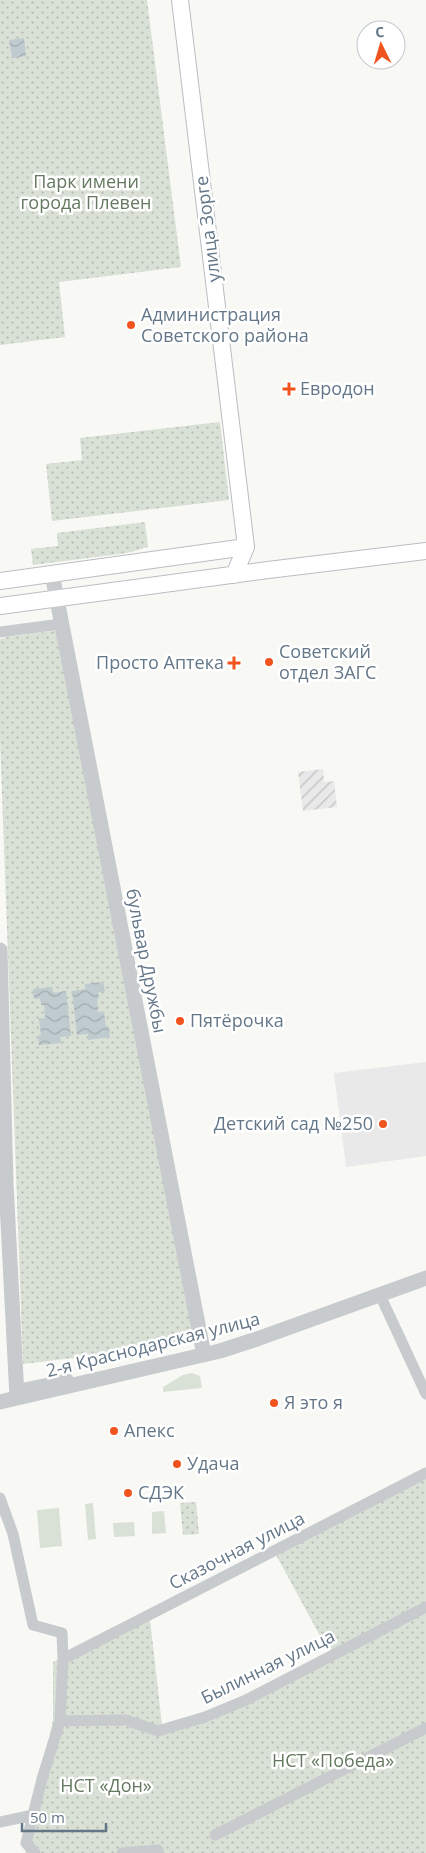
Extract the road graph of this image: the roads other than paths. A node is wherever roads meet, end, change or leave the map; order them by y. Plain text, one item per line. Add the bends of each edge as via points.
1 (180, 0) edge
2 (246, 547) junction
3 (426, 551) edge
4 (268, 570) junction
5 (52, 574) junction
6 (234, 574) junction
7 (0, 581) edge
8 (56, 598) junction
9 (0, 606) edge
10 (61, 624) junction
11 (0, 632) edge
12 (0, 950) edge
13 (426, 1278) edge
14 (380, 1295) junction
15 (203, 1352) junction
16 (16, 1394) junction
17 (426, 1394) edge
18 (0, 1402) edge
19 (426, 1473) edge
20 (0, 1498) edge
21 (426, 1607) edge
22 (63, 1659) junction
23 (60, 1721) junction
24 (426, 1728) edge
25 (33, 1815) junction
26 (0, 1822) edge
27 (215, 1835) dead end
28 (158, 1851) edge
29 (35, 1853) edge
30 (122, 1853) edge

1 - 2 main road, улица Зорге
2 - 4 main road
2 - 5 main road
2 - 6 main road
3 - 4 main road
4 - 6 main road
5 - 7 main road
5 - 8 street, бульвар Дружбы
6 - 8 main road
8 - 9 main road
8 - 10 street, бульвар Дружбы
10 - 11 street
10 - 15 street, бульвар Дружбы
12 - 16 street
13 - 14 street, 2-я Краснодарская улица
14 - 15 street, 2-я Краснодарская улица via 257,1339
14 - 17 street
15 - 16 street, 2-я Краснодарская улица
16 - 18 street, 2-я Краснодарская улица
19 - 22 street, Сказочная улица
20 - 22 street via 13,1534 33,1626 62,1633
21 - 23 street, Былинная улица via 246,1700 205,1717 158,1731 126,1720
22 - 23 street
23 - 25 street
24 - 27 street
25 - 26 street
25 - 29 street via 26,1843
28 - 30 street

